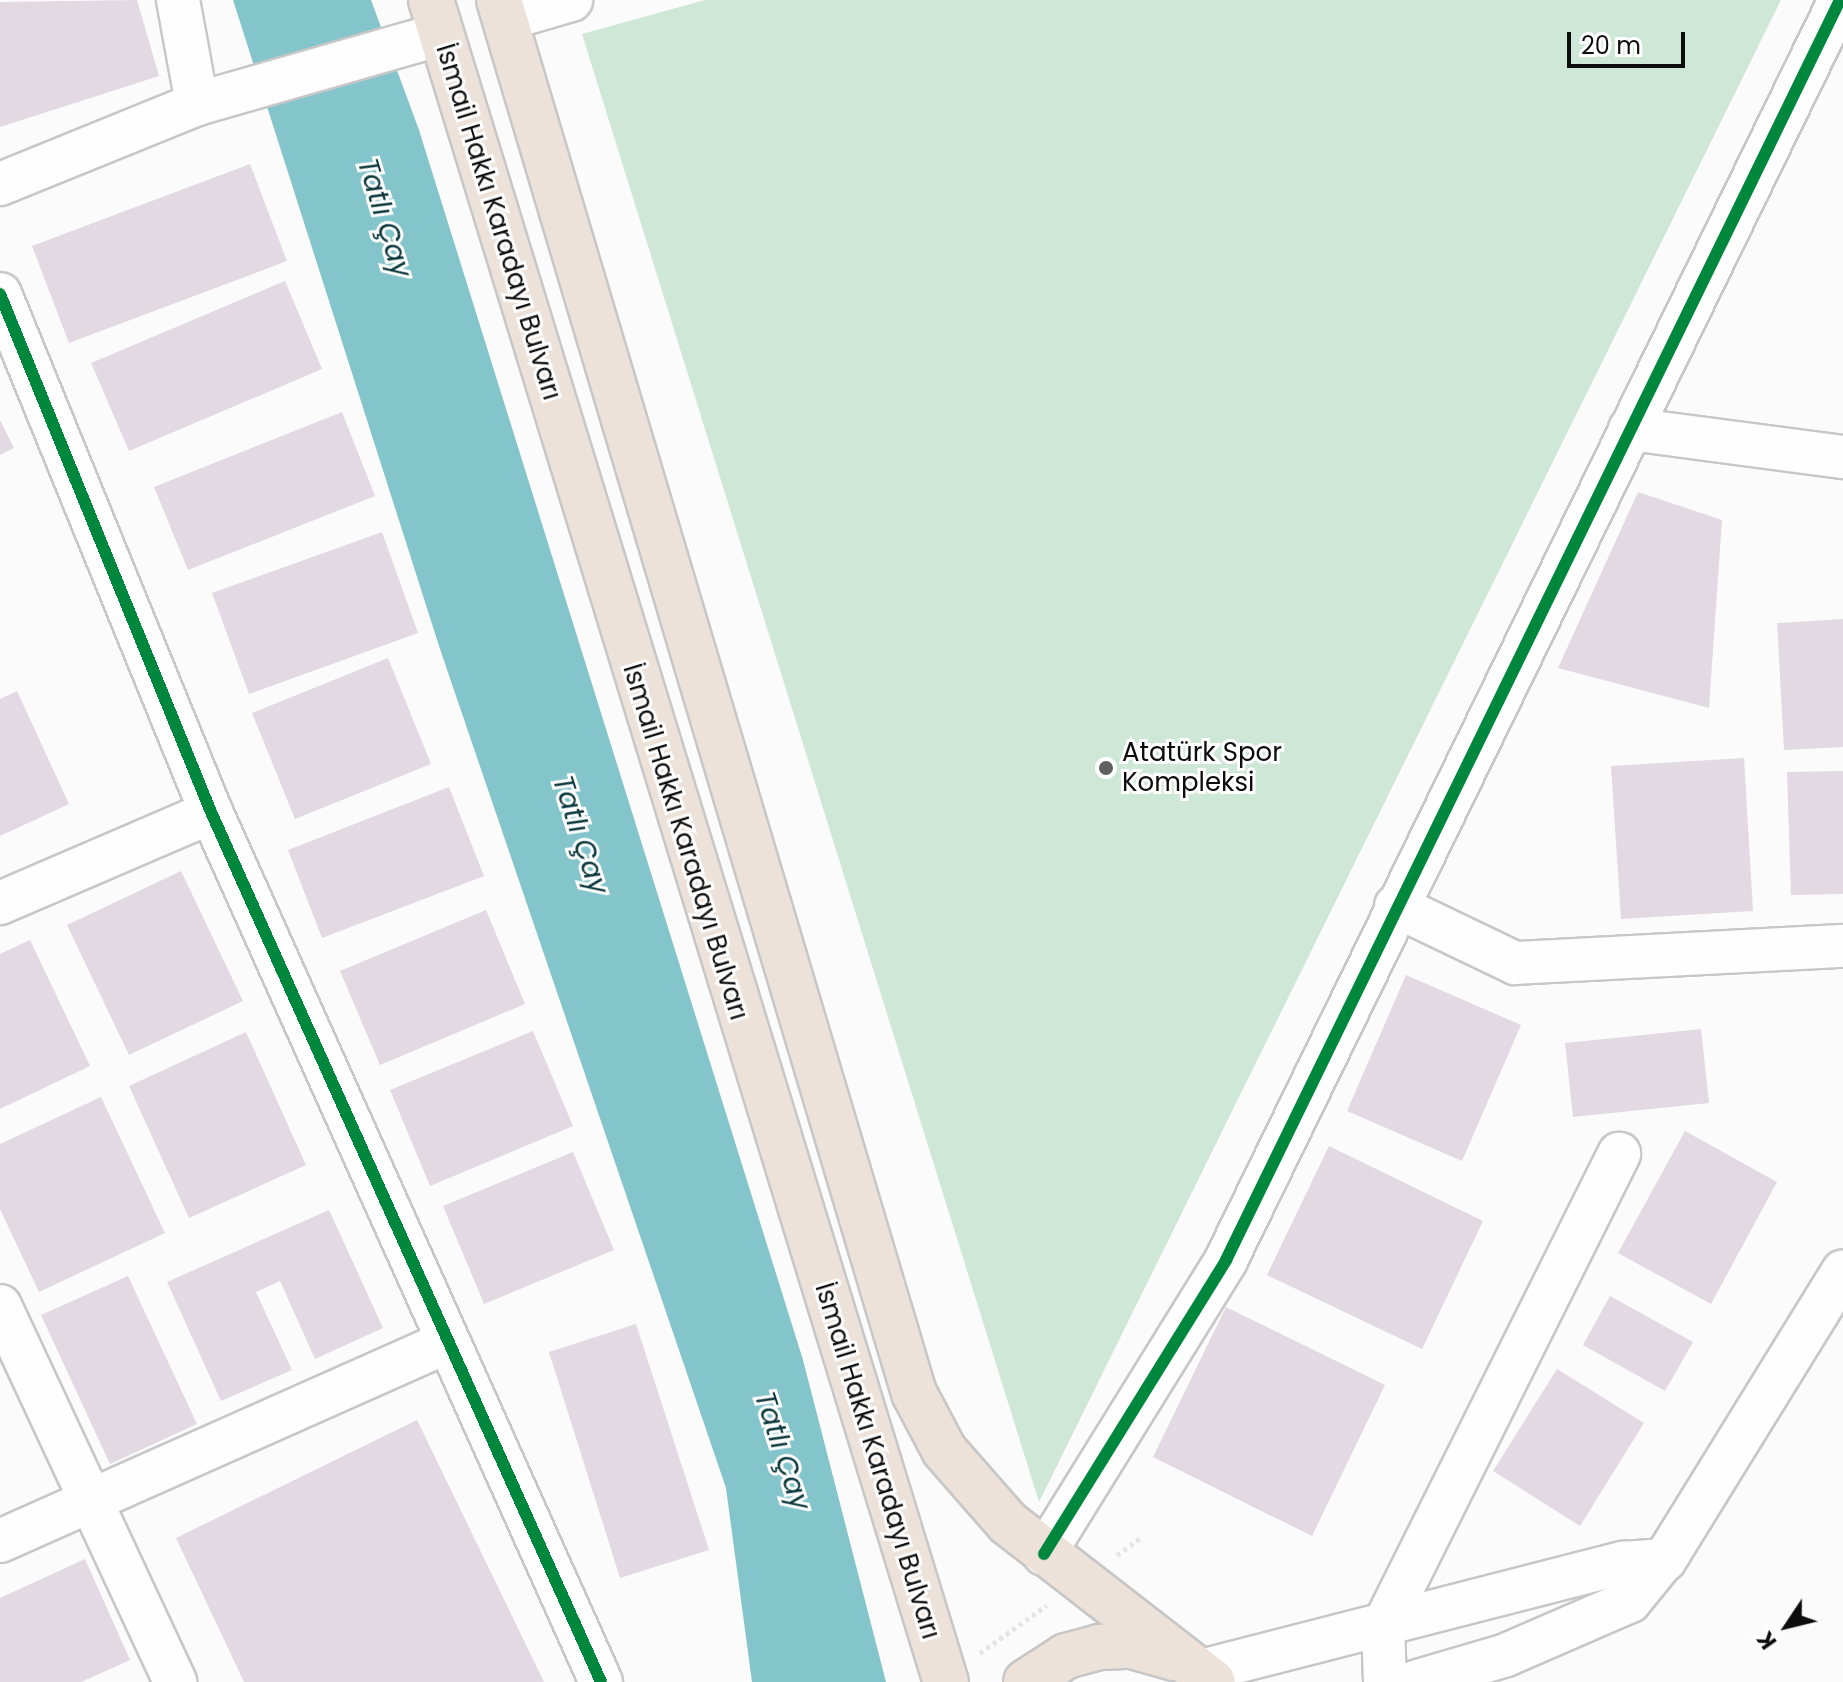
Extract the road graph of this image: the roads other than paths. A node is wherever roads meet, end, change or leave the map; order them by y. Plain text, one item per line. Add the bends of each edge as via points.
1 (178, 0) edge
2 (571, 0) edge
3 (1840, 0) edge
4 (503, 10) edge
5 (426, 25) edge
6 (197, 104) junction
7 (0, 184) edge
8 (0, 294) edge
9 (1630, 429) junction
10 (1843, 457) edge
11 (211, 812) junction
12 (0, 903) edge
13 (1396, 906) junction
14 (1843, 946) edge
15 (1619, 1154) dead end
16 (1843, 1271) edge
17 (0, 1306) edge
18 (444, 1343) junction
19 (91, 1499) junction
20 (0, 1541) edge
21 (1044, 1554) junction
22 (1665, 1560) junction
23 (1383, 1627) junction
24 (943, 1672) edge
25 (1207, 1677) edge
26 (175, 1682) edge
27 (601, 1682) edge
28 (1026, 1682) edge
29 (1385, 1682) edge
30 (1415, 1682) edge

1 - 6 street
2 - 4 street
3 - 9 street
4 - 21 highway via 914,1393 959,1469
5 - 6 street
5 - 24 highway, İsmail Hakkı Karadayı Bulvarı
6 - 7 street
8 - 11 street
9 - 10 street
9 - 13 street
11 - 12 street
11 - 18 street
13 - 14 street via 1515,963
13 - 21 street via 1226,1260
15 - 23 street
16 - 22 street
17 - 19 street
18 - 19 street
18 - 27 street
19 - 20 street
19 - 26 street
21 - 25 highway
22 - 23 street via 1623,1563
22 - 30 street via 1630,1601 1506,1655
23 - 25 street
23 - 29 street
25 - 28 highway via 1165,1653 1099,1647 1066,1656

